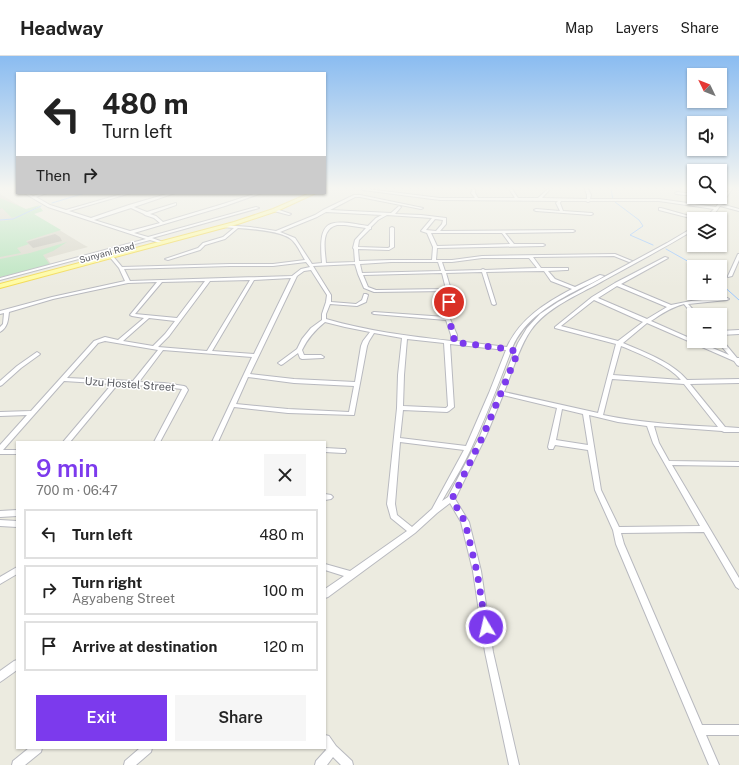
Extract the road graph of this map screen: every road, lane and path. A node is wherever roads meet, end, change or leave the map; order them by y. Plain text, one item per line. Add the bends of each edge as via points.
1 (104, 222) edge
2 (166, 222) edge
3 (209, 222) edge
4 (221, 222) edge
5 (244, 222) edge
6 (301, 222) edge
7 (340, 222) edge
8 (340, 222) edge
9 (375, 222) edge
10 (430, 222) edge
11 (444, 222) edge
12 (163, 223) joint
13 (237, 225) junction
14 (687, 227) edge
15 (370, 228) junction
16 (392, 228) dead end
17 (573, 231) dead end
18 (132, 232) junction
19 (276, 232) junction
20 (429, 232) junction
21 (437, 232) junction
22 (503, 232) junction
23 (687, 232) edge
24 (152, 239) junction
25 (162, 243) junction
26 (542, 245) dead end
27 (513, 246) junction
28 (435, 247) junction
29 (355, 248) junction
30 (739, 255) edge
31 (111, 256) junction
32 (531, 257) junction
33 (666, 258) dead end
34 (167, 259) dead end
35 (434, 261) junction
36 (440, 261) junction
37 (630, 261) junction
38 (324, 263) junction
39 (358, 263) junction
40 (310, 264) junction
41 (122, 268) junction
42 (566, 269) dead end
43 (482, 270) junction
44 (542, 270) junction
45 (444, 272) junction
46 (360, 274) junction
47 (730, 276) dead end
48 (294, 277) junction
49 (253, 278) junction
50 (209, 279) junction
51 (0, 280) edge
52 (161, 281) junction
53 (128, 282) junction
54 (617, 284) junction
55 (0, 286) edge
56 (575, 289) junction
57 (450, 290) junction
58 (366, 294) dead end
59 (594, 298) junction
60 (727, 300) dead end
61 (330, 303) junction
62 (494, 304) dead end
63 (686, 304) junction
64 (671, 307) junction
65 (690, 308) edge
66 (7, 311) junction
67 (0, 313) edge
68 (374, 313) dead end
69 (147, 318) junction
70 (448, 319) junction
71 (178, 320) junction
72 (324, 320) junction
73 (648, 321) junction
74 (0, 330) edge
75 (372, 331) junction
76 (739, 332) edge
77 (727, 333) edge
78 (405, 337) junction
79 (118, 342) junction
80 (447, 342) junction
81 (454, 342) junction
82 (619, 343) junction
83 (154, 348) junction
84 (726, 348) edge
85 (162, 349) junction
86 (508, 349) junction
87 (299, 350) junction
88 (209, 352) junction
89 (518, 352) junction
90 (37, 354) dead end
91 (254, 356) junction
92 (321, 357) dead end
93 (281, 362) dead end
94 (738, 362) edge
95 (247, 374) junction
96 (611, 377) junction
97 (62, 379) junction
98 (739, 381) edge
99 (687, 382) junction
100 (116, 383) junction
101 (134, 383) junction
102 (0, 384) edge
103 (357, 384) junction
104 (500, 393) junction
105 (232, 405) junction
106 (560, 407) junction
107 (400, 408) junction
108 (33, 413) junction
109 (586, 413) junction
110 (0, 414) edge
111 (600, 416) junction
112 (650, 424) junction
113 (724, 430) junction
114 (739, 430) edge
115 (397, 440) junction
116 (67, 441) edge
117 (158, 441) edge
118 (215, 441) edge
119 (468, 448) junction
120 (592, 448) junction
121 (326, 450) edge
122 (0, 451) edge
123 (343, 451) dead end
124 (16, 452) edge
125 (667, 463) junction
126 (739, 464) edge
127 (452, 499) junction
128 (434, 511) junction
129 (0, 514) edge
130 (16, 514) edge
131 (0, 523) edge
132 (16, 524) edge
133 (705, 528) junction
134 (617, 530) junction
135 (412, 531) junction
136 (326, 566) edge
137 (16, 571) edge
138 (350, 575) junction
139 (0, 581) edge
140 (739, 585) edge
141 (326, 593) edge
142 (16, 665) edge
143 (0, 677) edge
144 (700, 730) junction
145 (739, 730) edge
146 (326, 741) edge
147 (36, 749) edge
148 (146, 749) edge
149 (332, 750) junction
150 (17, 765) edge
151 (129, 765) edge
152 (320, 765) edge
153 (348, 765) edge
154 (514, 765) edge
155 (714, 765) edge

1 - 18 street
2 - 12 street
3 - 24 street
4 - 24 main road, Sunyani Road
5 - 13 main road
6 - 19 street
7 - 15 street
8 - 38 street via 331,225 323,234
9 - 15 street
10 - 20 street via 423,230
11 - 21 street
12 - 18 street
13 - 19 street
13 - 25 main road via 224,226
13 - 34 street via 224,238
14 - 37 street
15 - 29 street via 357,240
16 - 29 street via 393,245 388,249
17 - 22 street
18 - 24 street
19 - 40 street via 294,239
20 - 21 street
20 - 28 street
21 - 22 street
22 - 27 street
23 - 89 street via 560,303 542,316 526,334
24 - 25 street
24 - 51 main road, Sunyani Road
25 - 31 main road
26 - 27 street
27 - 28 street
28 - 35 street
29 - 39 street
30 - 47 street
31 - 41 street
31 - 55 main road
32 - 36 street via 482,257
32 - 37 street via 615,255
32 - 44 street
33 - 54 street
35 - 36 street
35 - 39 street
36 - 45 street
37 - 56 street
38 - 39 street
38 - 40 street
39 - 46 street
40 - 41 street
40 - 48 street
40 - 61 street via 327,290
41 - 53 street
42 - 44 street
43 - 44 street
43 - 45 street
43 - 62 street
44 - 56 street via 553,280
45 - 46 street
45 - 57 street
46 - 57 street via 366,288 372,290
48 - 49 street
48 - 91 street
49 - 50 street
49 - 88 street
50 - 52 street
50 - 71 street
52 - 53 street
52 - 69 street via 132,314
53 - 66 street via 52,298
54 - 59 street
54 - 64 street
56 - 86 street via 531,318 521,328
57 - 70 street
58 - 61 street via 364,301 357,305
59 - 73 street
59 - 82 street via 557,327
60 - 63 street
61 - 72 street
63 - 64 street
63 - 65 street
64 - 73 street
66 - 67 street
66 - 74 street via 4,328
68 - 70 street
69 - 71 street
69 - 79 street
70 - 81 street via 454,334
71 - 83 street
72 - 75 street
72 - 87 street via 312,330
73 - 82 street
73 - 94 street
75 - 78 street
75 - 103 street via 364,346
76 - 77 street
78 - 80 street
78 - 107 street
79 - 83 street
79 - 97 street via 105,339 96,342
80 - 81 street
80 - 107 street via 451,407 447,410
81 - 86 street
82 - 96 street
82 - 99 street via 657,360
83 - 85 street
84 - 94 street
85 - 88 street
85 - 101 street
86 - 89 street
86 - 119 street
87 - 92 street via 302,357
87 - 93 street
88 - 91 street
89 - 104 street
90 - 102 street
91 - 95 street
95 - 103 street via 294,381
95 - 105 street
96 - 99 street
96 - 111 street
97 - 100 street, Uzu Hostel Street
97 - 108 street
98 - 99 street
99 - 113 street
100 - 101 street, Uzu Hostel Street
100 - 116 street
101 - 117 street, Uzu Hostel Street via 182,387 185,390
103 - 105 street via 352,414
104 - 106 street
104 - 127 street via 483,436
105 - 118 street
106 - 109 street
106 - 120 street via 552,445
107 - 115 street
108 - 110 street
108 - 122 street
109 - 111 street
109 - 120 street
111 - 112 street
112 - 113 street
112 - 125 street via 656,443
113 - 114 street
115 - 119 street
115 - 135 street via 391,504 394,516
119 - 128 street
120 - 134 street via 598,490
121 - 123 street
122 - 124 street
125 - 126 street
125 - 133 street
127 - 128 street
127 - 154 street via 465,522 477,572 490,652
128 - 135 street
129 - 130 street
131 - 132 street
133 - 134 street
133 - 140 street
134 - 144 street via 620,544
135 - 138 street
136 - 138 street
137 - 139 street
138 - 141 street
142 - 143 street
144 - 145 street
144 - 155 street
146 - 149 street
147 - 150 street
148 - 151 street
149 - 152 street
149 - 153 street

